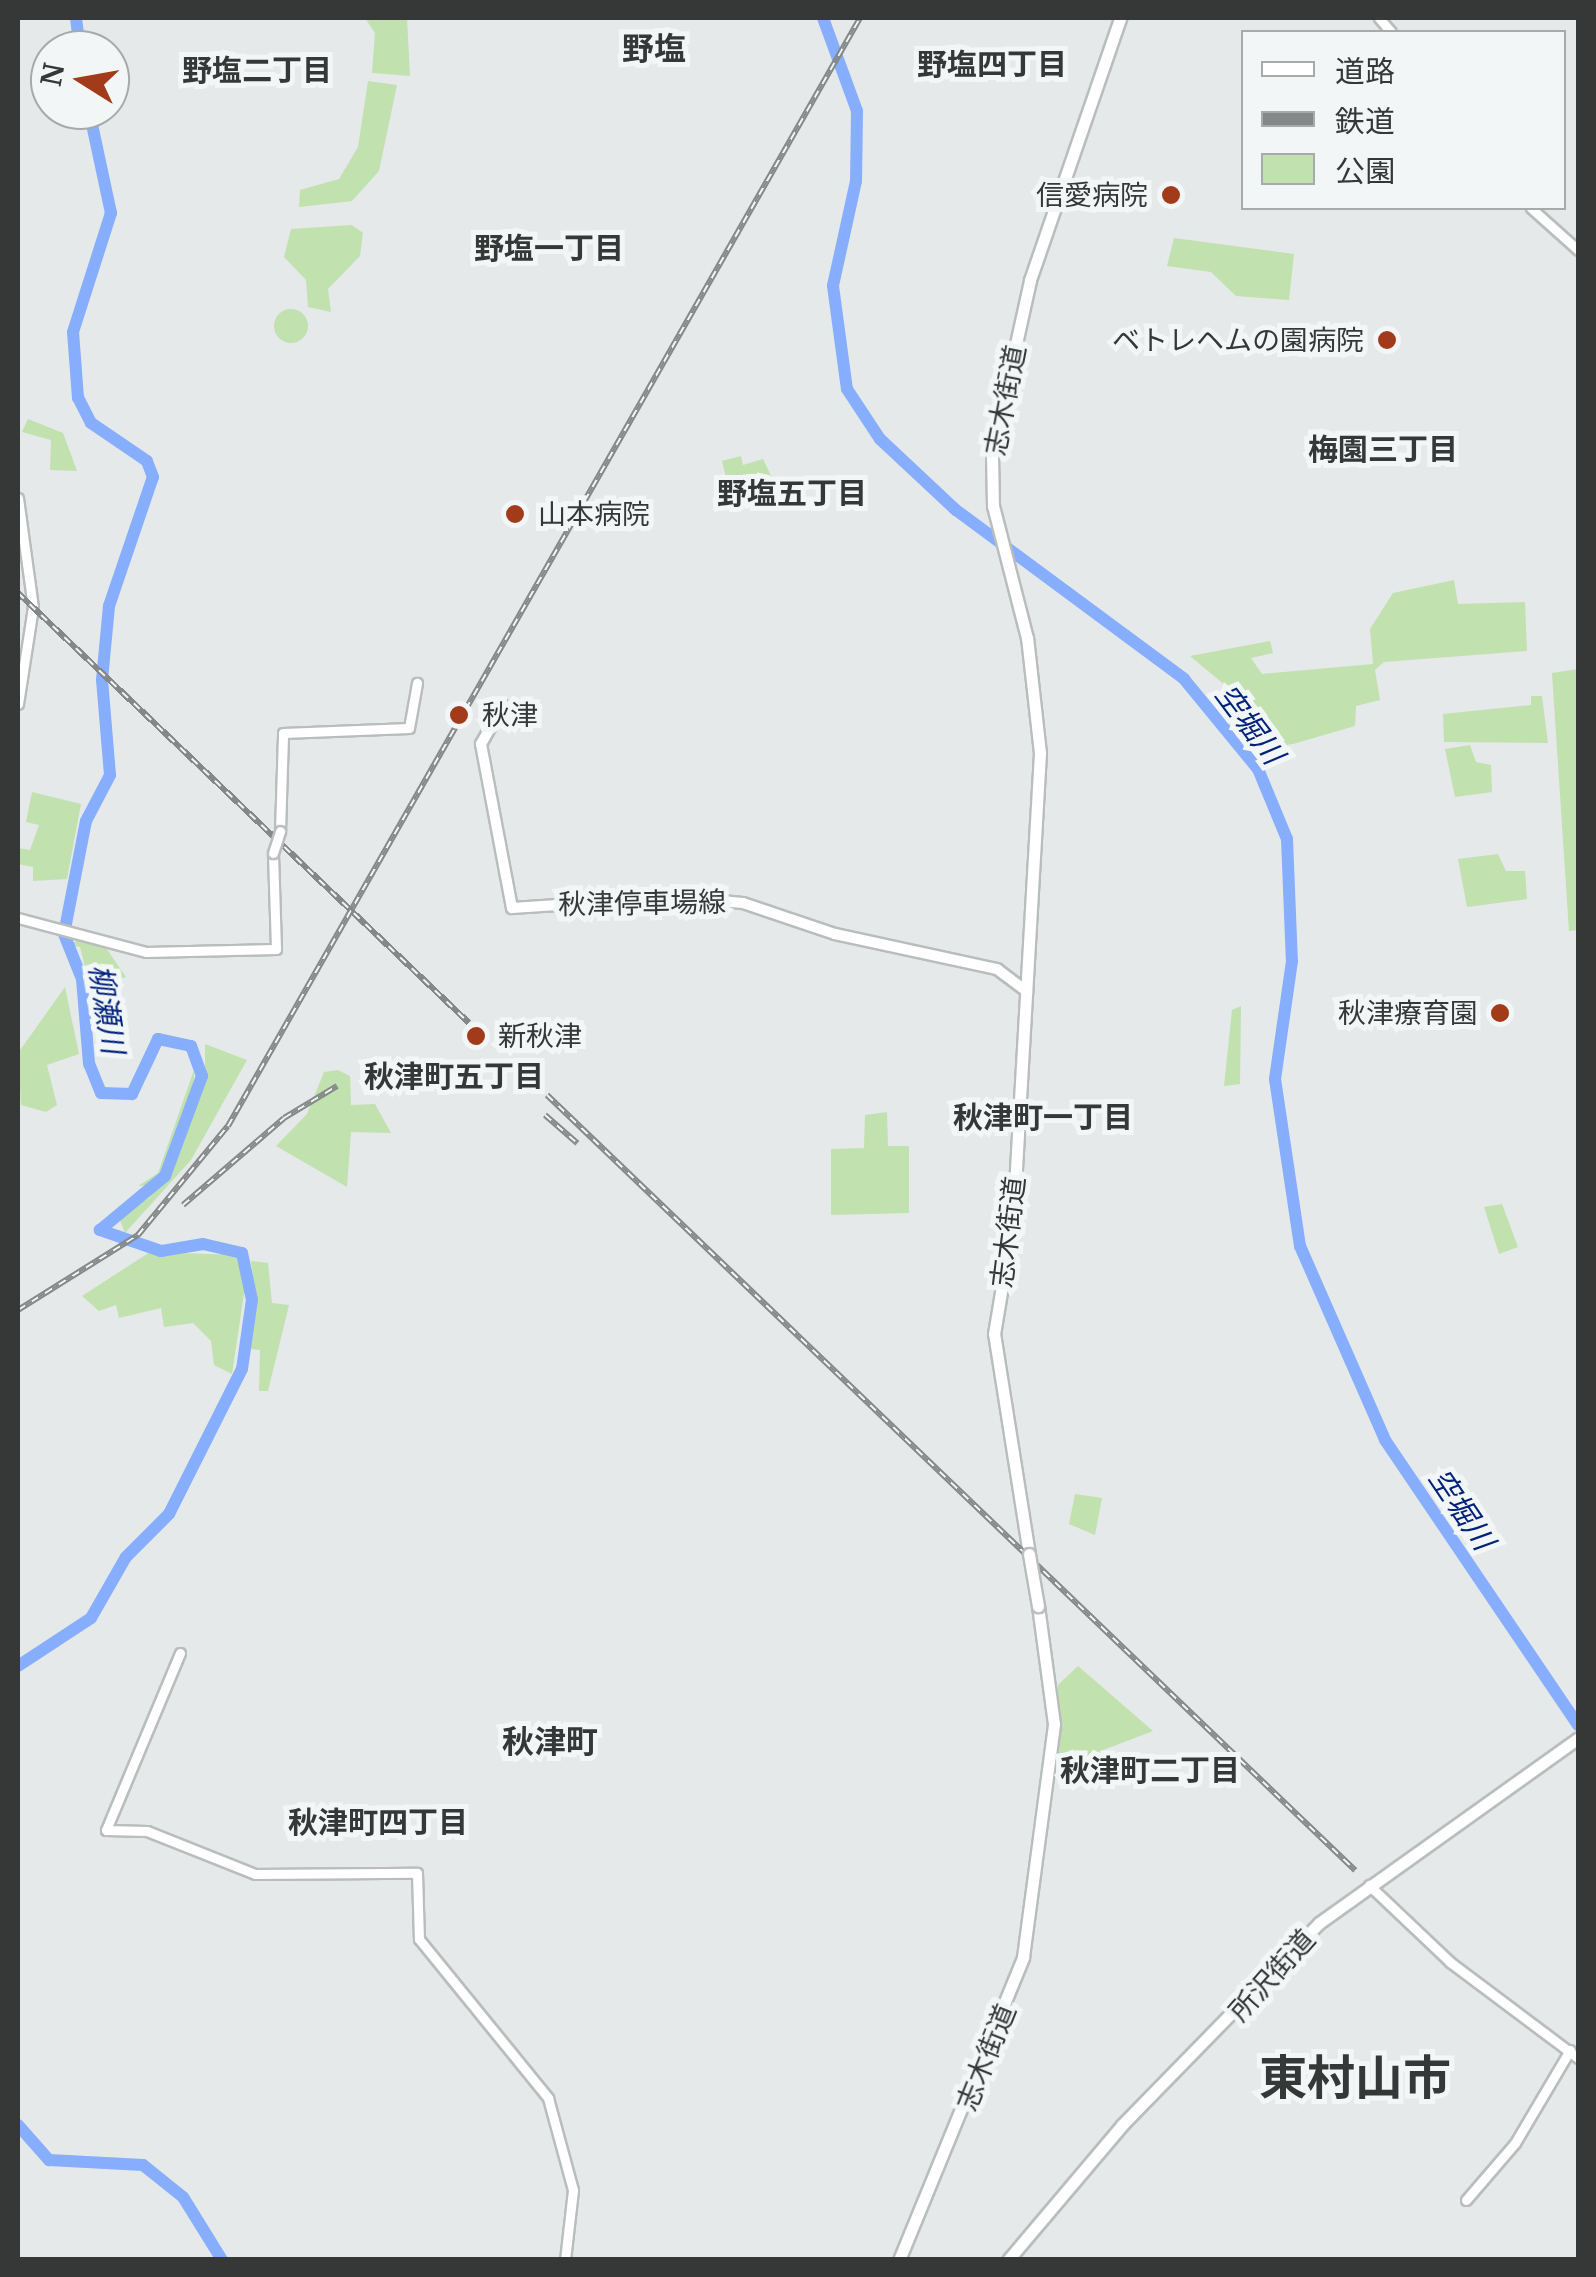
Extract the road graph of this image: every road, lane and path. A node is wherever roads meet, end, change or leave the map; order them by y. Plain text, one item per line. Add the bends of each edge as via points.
1 (1120, 18) edge
2 (1533, 210) edge
3 (1578, 250) edge
4 (18, 498) edge
5 (418, 683) dead end
6 (18, 704) edge
7 (503, 705) dead end
8 (18, 918) edge
9 (1026, 992) junction
10 (180, 1654) dead end
11 (1576, 1740) edge
12 (1369, 1884) junction
13 (1574, 2054) edge
14 (1466, 2200) dead end
15 (565, 2260) edge
16 (899, 2260) edge
17 (1008, 2260) edge

1 - 9 main road, 志木街道 via 1030,280 992,452 996,518 1027,638 1040,753
2 - 3 street
4 - 6 street via 33,608
5 - 8 street, bridge via 409,728 283,733 280,831 273,853 276,949 162,954 53,932
7 - 9 main road, 秋津停車場線 via 481,744 512,908 678,897 743,902 835,934 997,968
9 - 16 main road, 志木街道, bridge via 1013,1222 994,1334 1054,1724 1023,1957
10 - 15 street via 106,1830 147,1831 256,1874 416,1873 418,1939 548,2098 573,2190
11 - 12 main road, 所沢街道
12 - 13 street via 1450,1962
12 - 17 main road, 所沢街道 via 1304,1937 1122,2125
13 - 14 street via 1515,2143

